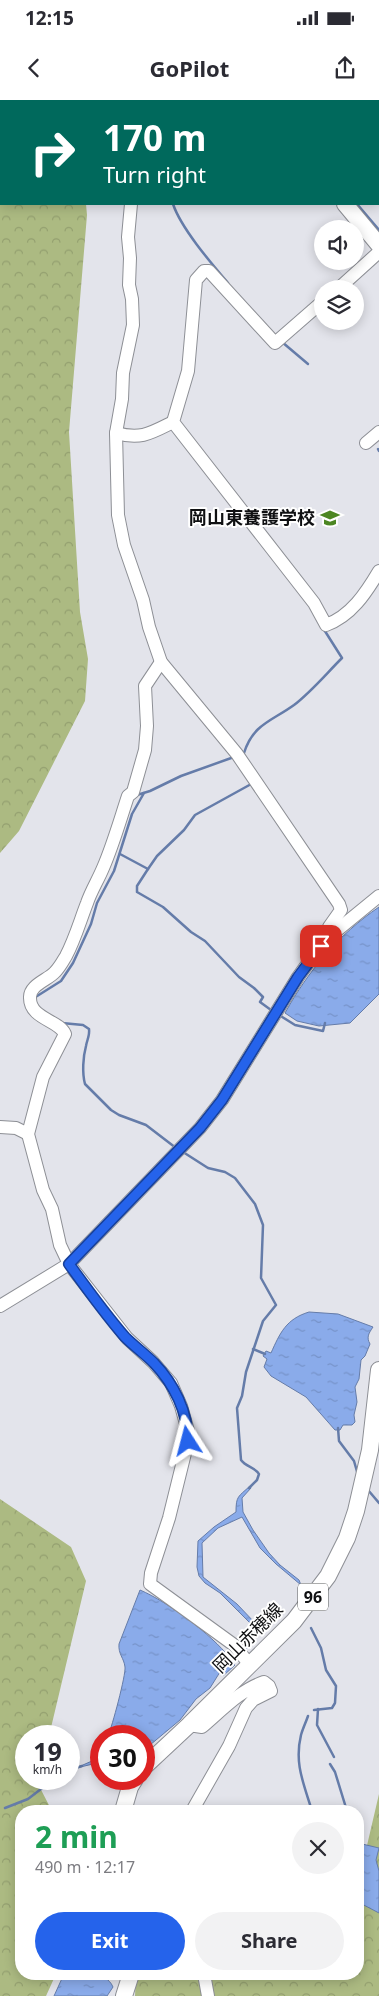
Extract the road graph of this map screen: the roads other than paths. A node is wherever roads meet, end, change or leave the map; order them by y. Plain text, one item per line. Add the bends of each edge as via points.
1 (130, 205) edge
2 (345, 205) edge
3 (379, 245) edge
4 (379, 252) edge
5 (348, 280) edge
6 (314, 309) edge
7 (173, 422) junction
8 (379, 432) edge
9 (116, 433) junction
10 (366, 443) dead end
11 (379, 571) edge
12 (161, 662) junction
13 (379, 896) edge
14 (332, 935) junction
15 (0, 1127) edge
16 (28, 1134) junction
17 (69, 1264) junction
18 (0, 1306) edge
19 (379, 1370) edge
20 (250, 1665) junction
21 (189, 1725) junction
22 (155, 1757) edge
23 (129, 1790) edge
24 (125, 1805) edge
25 (195, 1805) edge
26 (130, 1980) edge
27 (205, 1980) edge
28 (124, 1996) edge
29 (208, 1996) edge

1 - 9 street via 129,285 133,325
2 - 3 main road
4 - 5 street
6 - 7 street via 275,343 209,271 204,271 196,280 188,371
7 - 9 street via 147,435 136,437
7 - 11 street via 314,602 326,625 352,608 367,592
8 - 10 street
9 - 12 street via 118,515 124,545
12 - 14 street via 237,755 340,904 341,910 329,927
12 - 16 street via 146,686 145,750 134,792 128,796 102,870 66,955 55,972 32,989 30,995 34,1009 65,1034 43,1077
13 - 14 street
14 - 17 street via 298,977 222,1100 200,1128
15 - 16 street via 16,1128
16 - 17 street via 60,1246
17 - 18 street
17 - 20 street via 127,1338 171,1383 188,1431 169,1518 150,1584 234,1645
19 - 20 main road, 岡山赤穂線 / 96 via 370,1450 347,1538 328,1576 309,1602
20 - 21 main road, 岡山赤穂線 / 96
21 - 22 main road, 岡山赤穂線 / 96
21 - 25 street via 202,1727 254,1685 264,1682 269,1686 270,1691 246,1708
23 - 24 main road
26 - 28 main road
27 - 29 street

